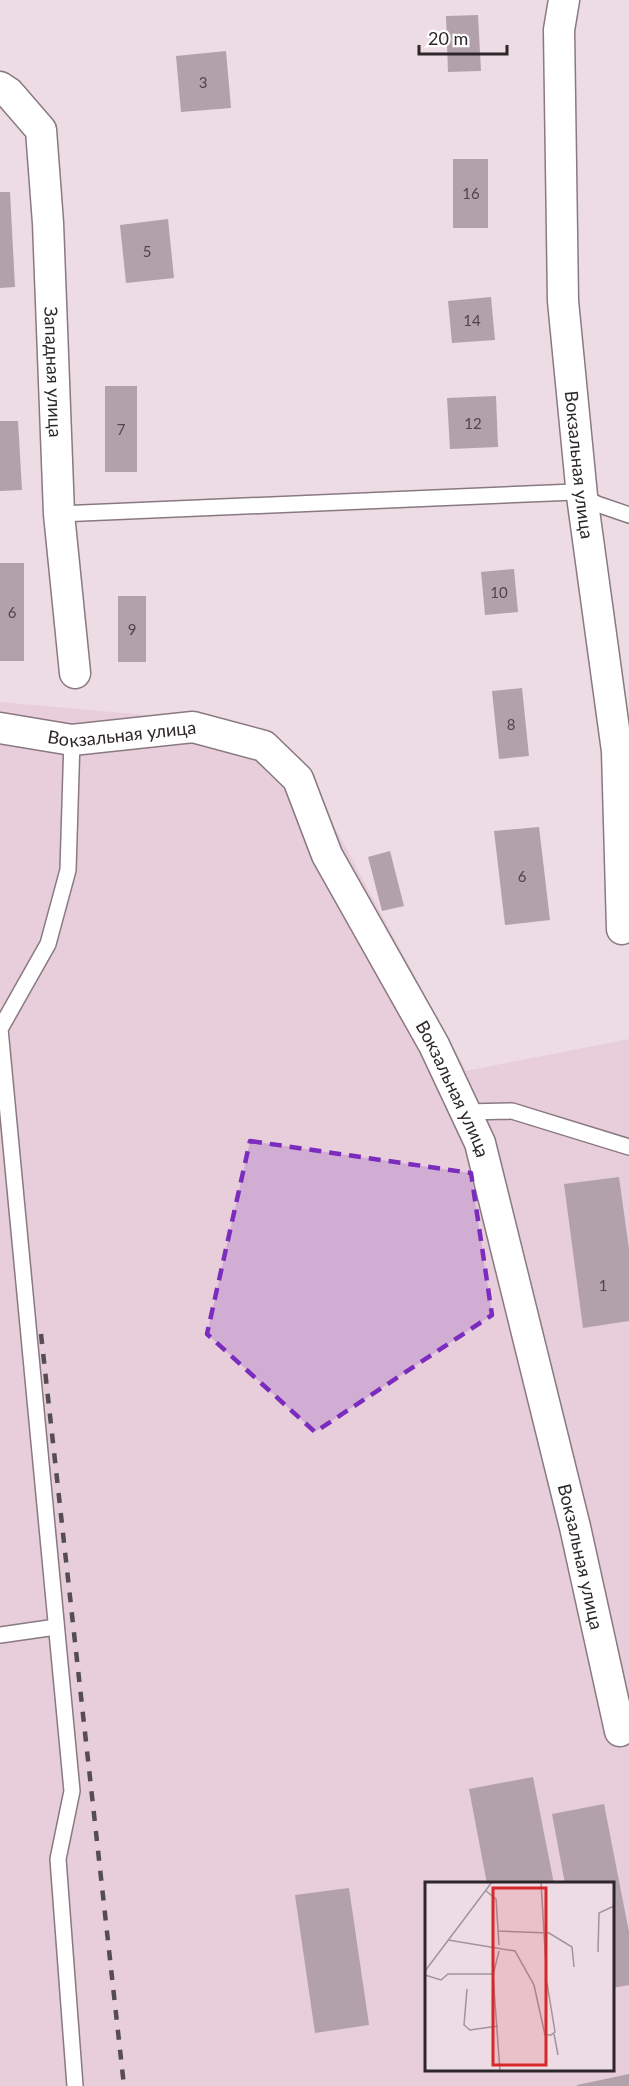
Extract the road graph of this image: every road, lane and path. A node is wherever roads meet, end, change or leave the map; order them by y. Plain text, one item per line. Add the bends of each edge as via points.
1 (564, 0) edge
2 (0, 87) edge
3 (582, 496) junction
4 (59, 514) junction
5 (629, 515) edge
6 (75, 673) dead end
7 (0, 728) edge
8 (72, 740) junction
9 (622, 928) dead end
10 (4, 1012) edge
11 (465, 1112) junction
12 (629, 1147) edge
13 (56, 1627) junction
14 (0, 1635) edge
15 (624, 1732) edge
16 (75, 2086) edge

1 - 3 street, Вокзальная улица via 560,30 563,301
2 - 4 street, Западная улица via 41,130
3 - 4 lane via 575,492
3 - 5 lane
3 - 9 street, Вокзальная улица via 617,751
4 - 6 street, Западная улица
7 - 8 street, Вокзальная улица
8 - 10 lane via 68,870 48,944
8 - 11 street, Вокзальная улица via 193,727 264,746 298,778 327,855 434,1045
10 - 13 lane via 0,1029
11 - 12 lane via 512,1111
11 - 15 street, Вокзальная улица via 483,1155
13 - 14 lane
13 - 16 lane via 72,1791 58,1859

